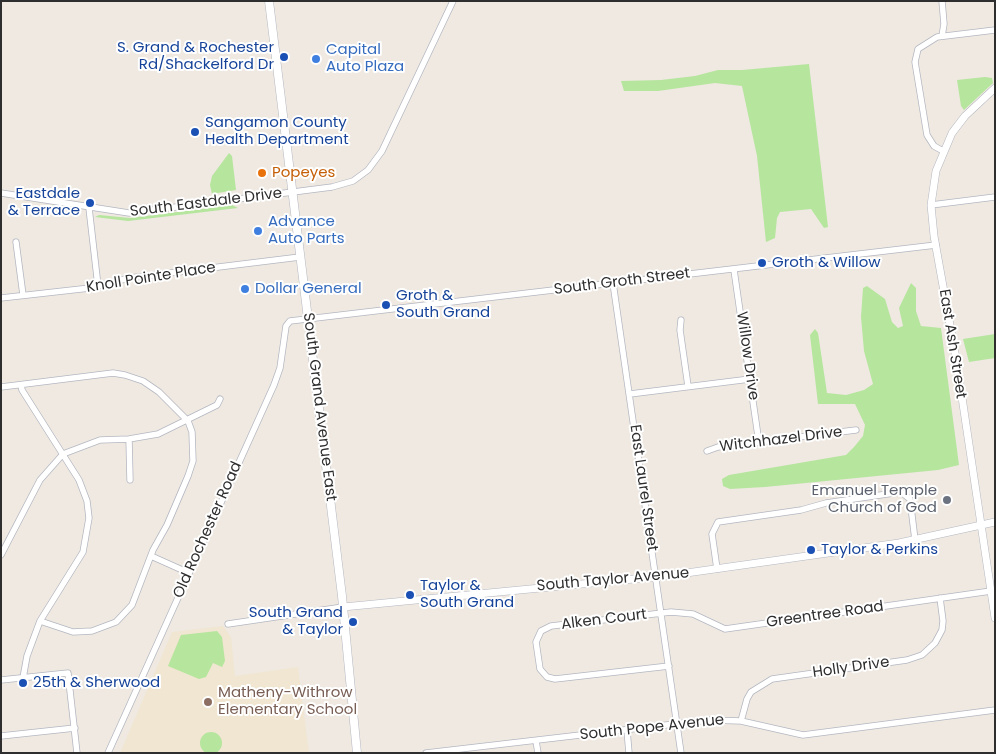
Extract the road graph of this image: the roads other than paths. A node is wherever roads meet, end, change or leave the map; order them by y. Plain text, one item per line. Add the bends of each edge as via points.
1 (269, 1) edge
2 (453, 1) edge
3 (942, 1) edge
4 (995, 30) edge
5 (942, 36) junction
6 (995, 88) edge
7 (943, 151) junction
8 (292, 192) junction
9 (1, 193) edge
10 (995, 197) edge
11 (931, 205) junction
12 (89, 208) junction
13 (16, 242) dead end
14 (936, 245) junction
15 (300, 257) junction
16 (734, 270) junction
17 (613, 283) junction
18 (98, 286) junction
19 (23, 295) junction
20 (1, 298) edge
21 (308, 318) junction
22 (681, 320) dead end
23 (750, 379) junction
24 (21, 384) junction
25 (688, 386) junction
26 (1, 387) edge
27 (630, 394) junction
28 (220, 399) dead end
29 (188, 421) junction
30 (856, 430) dead end
31 (129, 439) junction
32 (759, 443) junction
33 (707, 450) dead end
34 (63, 454) junction
35 (130, 480) dead end
36 (995, 522) edge
37 (980, 525) junction
38 (916, 540) junction
39 (1, 555) edge
40 (150, 556) junction
41 (717, 569) junction
42 (189, 572) junction
43 (656, 578) junction
44 (991, 591) junction
45 (940, 598) junction
46 (343, 607) junction
47 (662, 613) junction
48 (995, 618) edge
49 (40, 621) junction
50 (228, 624) dead end
51 (669, 666) junction
52 (23, 678) junction
53 (1, 680) edge
54 (995, 710) edge
55 (741, 722) junction
56 (677, 724) junction
57 (75, 728) junction
58 (627, 730) junction
59 (1, 736) edge
60 (536, 741) junction
61 (448, 752) edge
62 (78, 753) edge
63 (108, 753) edge
64 (357, 753) edge
65 (426, 753) edge
66 (538, 753) edge
67 (629, 753) edge
68 (681, 753) edge

1 - 8 main road, South Grand Avenue East
2 - 8 street via 386,143 372,165 358,178 340,186
3 - 5 street
4 - 5 street
5 - 7 street via 918,49 915,62 927,135 934,146
6 - 7 street, East Ash Street via 962,121
7 - 11 street, East Ash Street via 934,177
8 - 12 street, South Eastdale Drive via 129,213
8 - 15 main road, South Grand Avenue East
9 - 12 street, South Eastdale Drive
10 - 11 street
11 - 14 street, East Ash Street
12 - 18 street
13 - 19 street
14 - 16 street, South Groth Street
14 - 37 street, East Ash Street
15 - 18 street, Knoll Pointe Place via 129,278
15 - 21 main road, South Grand Avenue East
16 - 17 street, South Groth Street
16 - 23 street, Willow Drive
17 - 21 street, South Groth Street
17 - 27 street, East Laurel Street
18 - 19 street, Knoll Pointe Place
19 - 20 street, Knoll Pointe Place
21 - 42 street, Old Rochester Road via 290,321 286,326 274,385
21 - 46 main road, South Grand Avenue East
22 - 25 street
23 - 25 street
23 - 32 street, Willow Drive
24 - 26 street
24 - 29 street via 113,373 125,375 152,386
24 - 34 street
25 - 27 street
27 - 43 street, East Laurel Street
28 - 29 street via 217,405
29 - 31 street via 158,434
29 - 40 street via 194,441 193,461 182,492
30 - 32 street, Witchhazel Drive
31 - 34 street via 100,440
31 - 35 street
32 - 33 street, Witchhazel Drive
34 - 39 street via 40,480
34 - 49 street via 84,490 89,526 83,552
36 - 37 street, South Taylor Avenue
37 - 38 street, South Taylor Avenue
37 - 44 street, East Ash Street
38 - 41 street, South Taylor Avenue
38 - 41 street via 910,494 901,492 715,522 712,534
40 - 42 street
40 - 49 street via 132,605 116,622 85,632 63,630
41 - 43 street, South Taylor Avenue
42 - 63 street, Old Rochester Road
43 - 46 street, South Taylor Avenue
43 - 47 street, East Laurel Street
44 - 45 street, Greentree Road
44 - 48 street, East Ash Street
45 - 47 street, Greentree Road via 725,629 686,612
45 - 55 street, Holly Drive via 942,630 935,644 922,655 907,660 772,679 751,692
46 - 50 street, South Taylor Avenue
46 - 64 main road, South Grand Avenue East
47 - 51 street, East Laurel Street
47 - 51 street, Alken Court via 548,627 537,638 537,660 542,672 555,679
49 - 52 street via 26,656
51 - 56 street, East Laurel Street
52 - 53 street
52 - 57 street via 68,672
54 - 55 street, South Pope Avenue via 813,735 792,735
55 - 56 street, South Pope Avenue via 718,719
56 - 58 street, South Pope Avenue
56 - 68 street, East Laurel Street
57 - 59 street
57 - 62 street
58 - 60 street, South Pope Avenue
58 - 67 street
60 - 61 street, South Pope Avenue
60 - 66 street
61 - 65 street, South Pope Avenue

